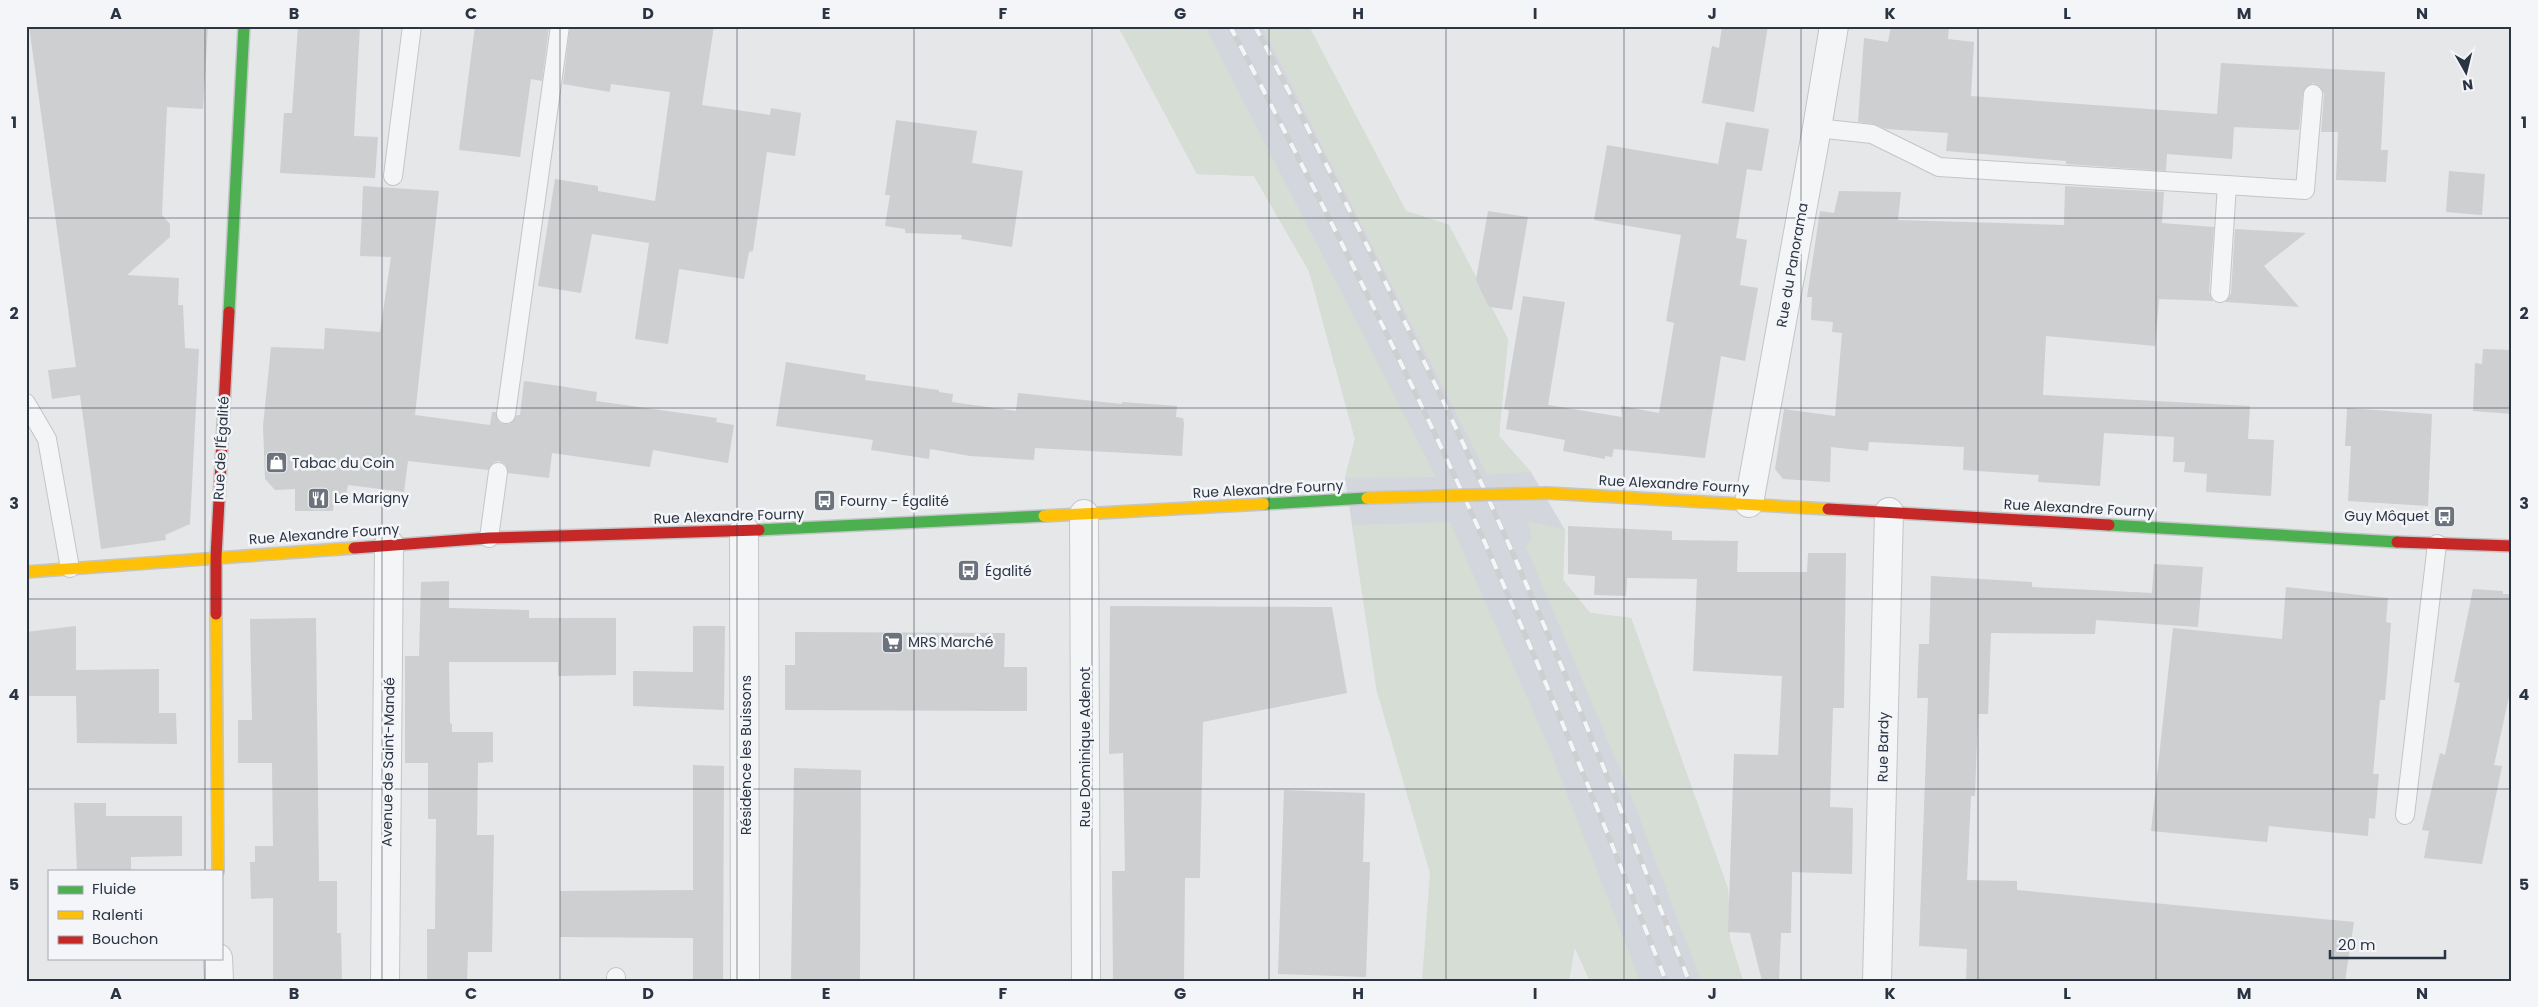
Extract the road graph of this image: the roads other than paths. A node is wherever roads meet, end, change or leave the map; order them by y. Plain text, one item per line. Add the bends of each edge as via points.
1 (244, 26) edge
2 (412, 26) edge
3 (560, 26) edge
4 (1834, 26) edge
5 (2313, 94) dead end
6 (1817, 128) junction
7 (393, 176) dead end
8 (2227, 185) junction
9 (2220, 293) dead end
10 (26, 403) edge
11 (506, 414) dead end
12 (498, 472) dead end
13 (1748, 503) junction
14 (1889, 512) junction
15 (1084, 514) junction
16 (744, 530) junction
17 (489, 538) junction
18 (389, 544) junction
19 (2437, 544) junction
20 (2512, 546) edge
21 (216, 557) junction
22 (70, 568) junction
23 (26, 572) edge
24 (2405, 815) dead end
25 (218, 870) edge
26 (218, 960) edge
27 (218, 981) edge
28 (385, 981) edge
29 (745, 981) edge
30 (1086, 981) edge
31 (1877, 981) edge

1 - 21 street, Rue de l'Égalité
2 - 7 lane
3 - 11 lane
4 - 6 street, Rue du Panorama
5 - 8 lane via 2305,190
6 - 8 lane via 1872,134 1939,167
6 - 13 street, Rue du Panorama
8 - 9 lane
10 - 22 lane via 47,439
12 - 17 lane
13 - 14 street, Rue Alexandre Fourny
13 - 15 street, Rue Alexandre Fourny, bridge via 1547,493 1367,498
14 - 19 street, Rue Alexandre Fourny
14 - 31 street, Rue Bardy
15 - 16 street, Rue Alexandre Fourny
15 - 30 street, Rue Dominique Adenot
16 - 17 street, Rue Alexandre Fourny
16 - 29 street, Résidence les Buissons
17 - 18 street, Rue Alexandre Fourny
18 - 21 street, Rue Alexandre Fourny
18 - 28 street, Avenue de Saint-Mandé
19 - 20 street, Rue Alexandre Fourny
19 - 24 lane
21 - 22 street, Rue Alexandre Fourny
21 - 25 street, Rue de l'Égalité
22 - 23 street, Rue Alexandre Fourny
26 - 27 street

